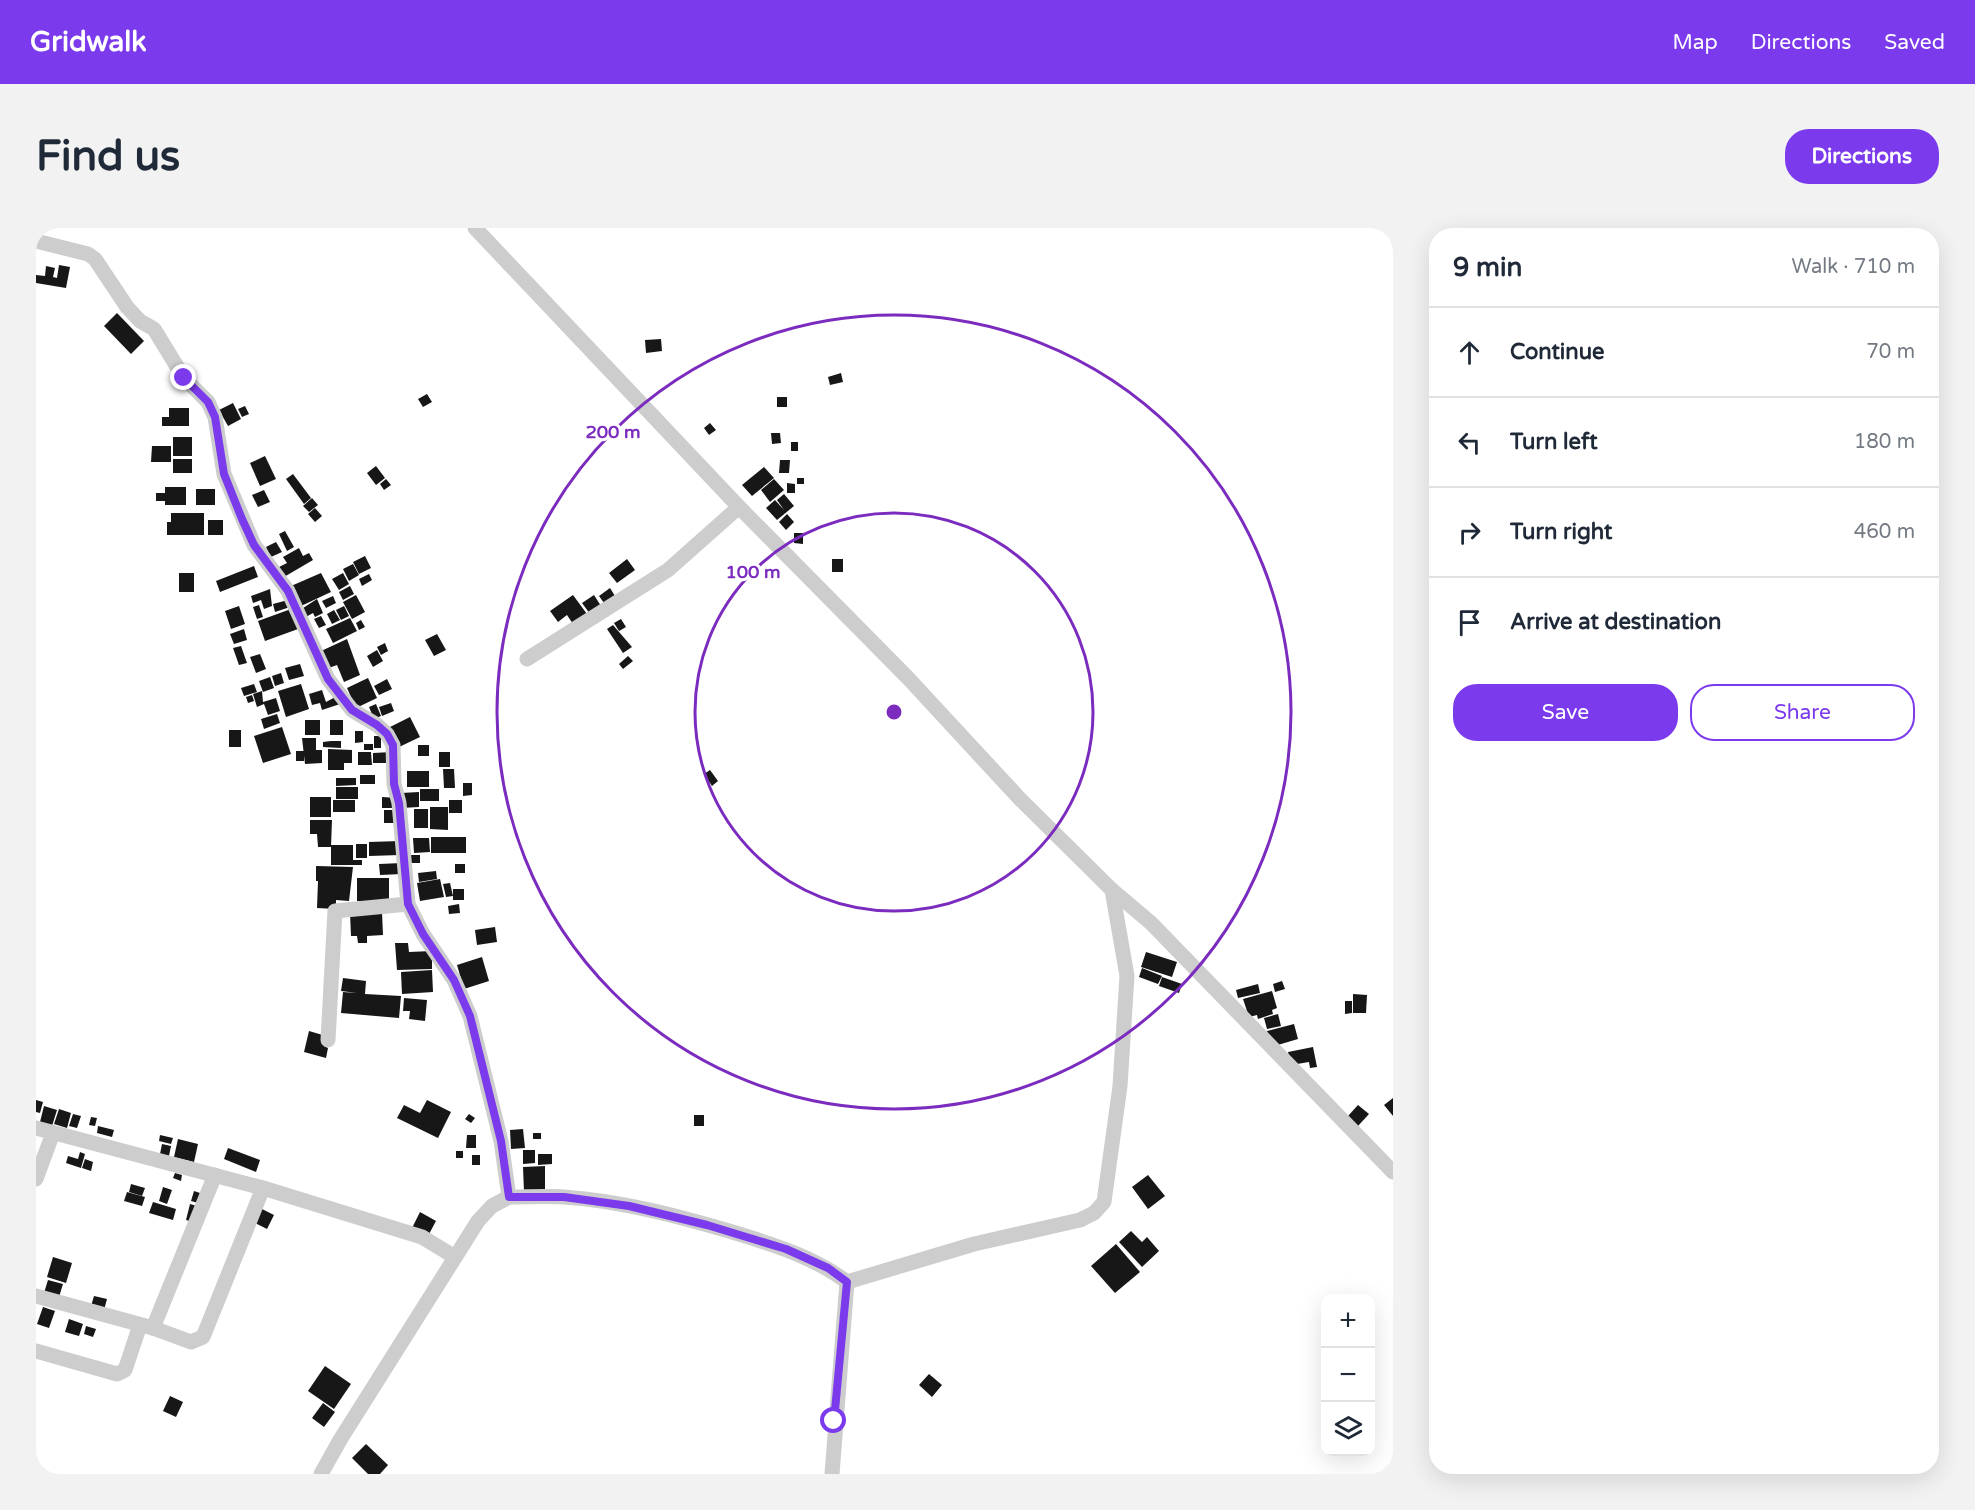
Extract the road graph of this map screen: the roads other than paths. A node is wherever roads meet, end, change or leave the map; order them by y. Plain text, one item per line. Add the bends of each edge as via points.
1 (476, 228) edge
2 (36, 241) edge
3 (739, 507) junction
4 (527, 659) dead end
5 (1112, 890) junction
6 (408, 904) junction
7 (328, 1040) dead end
8 (36, 1128) edge
9 (53, 1132) junction
10 (1393, 1172) edge
11 (215, 1175) junction
12 (36, 1179) edge
13 (263, 1188) junction
14 (509, 1197) junction
15 (455, 1257) junction
16 (847, 1282) junction
17 (36, 1296) edge
18 (147, 1327) junction
19 (36, 1351) edge
20 (321, 1474) edge
21 (832, 1474) edge

1 - 3 street
2 - 6 street via 95,259 127,308 154,329 184,378 208,402 215,417 224,474 254,545 288,591 328,679 352,710 377,725 393,745
3 - 4 street via 668,570
3 - 5 street
5 - 10 street via 1151,923
5 - 16 street via 1127,976 1120,1086 1104,1202 1080,1220 974,1244
6 - 7 street via 335,910
6 - 14 street via 454,980 470,1016 501,1141
8 - 9 street
9 - 11 street
9 - 12 street
11 - 13 street
11 - 18 street
13 - 15 street via 422,1237
13 - 18 street via 203,1337 191,1342
14 - 15 street via 492,1206 478,1221
14 - 16 street via 564,1197 629,1206 707,1225 786,1249 828,1268
15 - 20 street
16 - 21 street
17 - 18 street
18 - 19 street via 125,1370 117,1374

